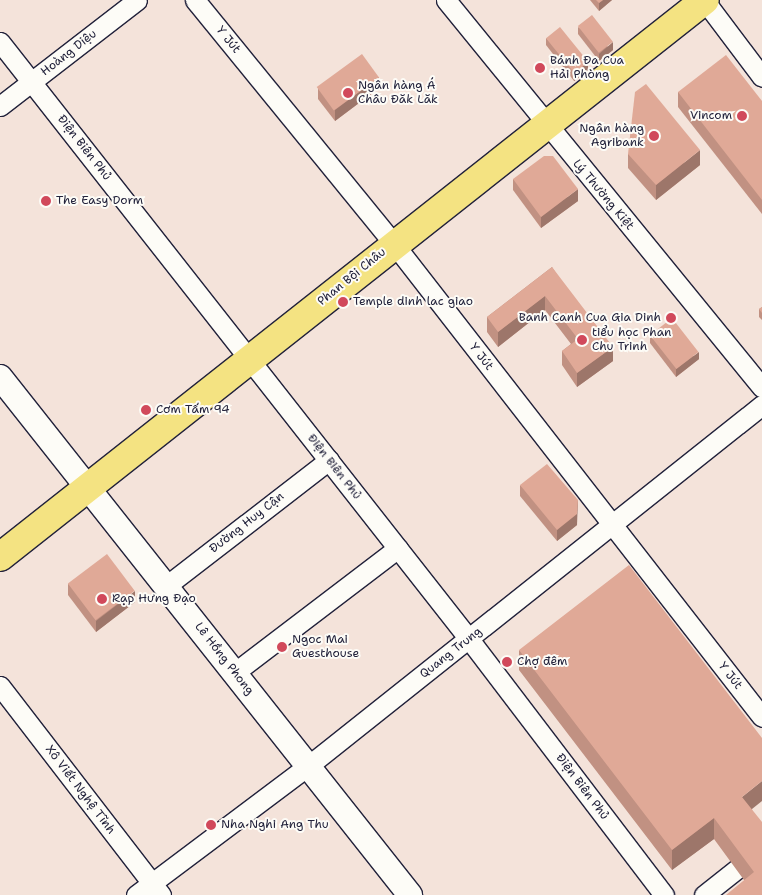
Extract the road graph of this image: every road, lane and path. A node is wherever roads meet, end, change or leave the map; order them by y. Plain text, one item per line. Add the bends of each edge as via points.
1 (137, 0) edge
2 (195, 0) edge
3 (446, 0) edge
4 (704, 0) edge
5 (0, 42) edge
6 (762, 77) edge
7 (32, 82) junction
8 (0, 106) edge
9 (545, 126) junction
10 (394, 244) junction
11 (250, 360) junction
12 (0, 377) edge
13 (762, 387) edge
14 (762, 405) edge
15 (329, 460) junction
16 (89, 489) junction
17 (611, 526) junction
18 (398, 548) junction
19 (0, 557) edge
20 (166, 586) junction
21 (469, 639) junction
22 (234, 673) junction
23 (0, 686) edge
24 (762, 717) edge
25 (308, 766) junction
26 (762, 849) edge
27 (156, 890) edge
28 (136, 895) edge
29 (410, 895) edge
30 (664, 895) edge
31 (704, 895) edge

1 - 7 street, Hoàng Diệu
2 - 10 street, Y Jút
3 - 9 street, Lý Thường Kiệt
4 - 6 street
4 - 9 main road, Phan Bội Châu
5 - 7 street, Điện Biên Phủ
7 - 8 street, Hoàng Diệu
7 - 11 street, Điện Biên Phủ
9 - 10 main road, Phan Bội Châu
9 - 13 street, Lý Thường Kiệt
10 - 11 main road, Phan Bội Châu
10 - 17 street, Y Jút
11 - 15 street, Điện Biên Phủ
11 - 16 main road, Phan Bội Châu
12 - 16 street, Lê Hồng Phong
14 - 17 street, Quang Trung
15 - 18 street, Điện Biên Phủ
15 - 20 street, Đường Huy Cận
16 - 19 main road, Phan Bội Châu
16 - 20 street, Lê Hồng Phong
17 - 21 street, Quang Trung
17 - 24 street, Y Jút
18 - 21 street, Điện Biên Phủ
18 - 22 street
20 - 22 street, Lê Hồng Phong
21 - 25 street, Quang Trung
21 - 30 street, Điện Biên Phủ
22 - 25 street, Lê Hồng Phong
23 - 27 street, Xô Viết Nghệ Tĩnh
25 - 27 street, Quang Trung
25 - 29 street, Lê Hồng Phong
26 - 31 street
27 - 28 street, Quang Trung

